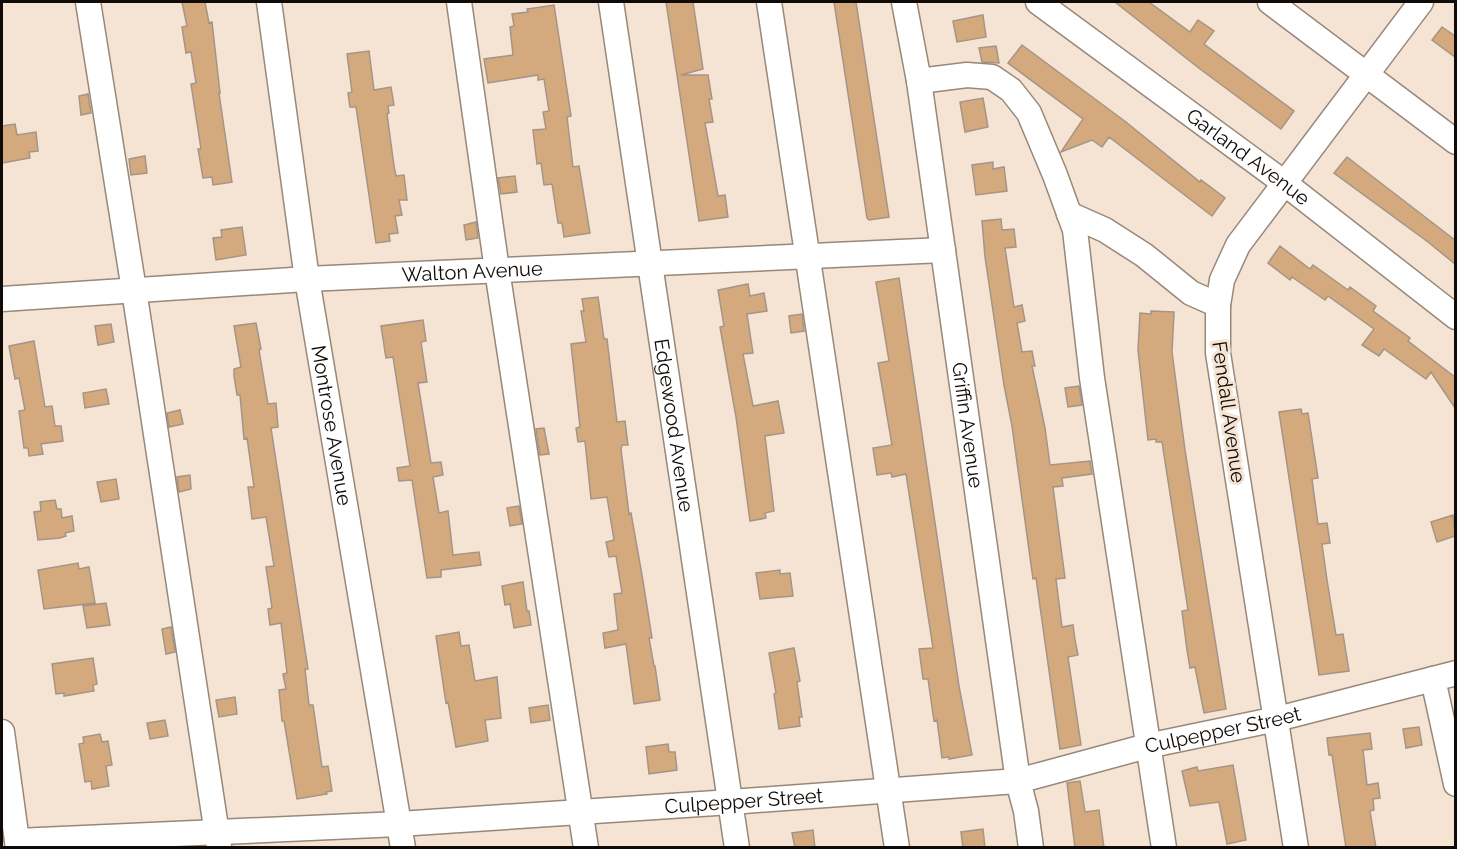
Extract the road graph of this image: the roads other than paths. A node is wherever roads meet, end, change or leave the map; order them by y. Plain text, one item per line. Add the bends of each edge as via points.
1 (88, 2) edge
2 (269, 2) edge
3 (459, 2) edge
4 (611, 2) edge
5 (769, 2) edge
6 (903, 2) edge
7 (1038, 2) edge
8 (1270, 2) edge
9 (1421, 2) edge
10 (1367, 75) junction
11 (919, 81) junction
12 (1455, 142) edge
13 (1283, 182) junction
14 (1069, 214) junction
15 (943, 250) junction
16 (808, 256) junction
17 (651, 263) junction
18 (497, 270) junction
19 (307, 279) junction
20 (134, 290) junction
21 (2, 299) edge
22 (1218, 306) junction
23 (1455, 317) edge
24 (1444, 676) edge
25 (1277, 719) junction
26 (2, 732) edge
27 (1148, 746) junction
28 (1018, 781) junction
29 (1455, 784) edge
30 (889, 791) junction
31 (731, 802) junction
32 (582, 812) junction
33 (399, 824) junction
34 (218, 840) edge
35 (18, 844) edge
36 (402, 848) edge
37 (586, 848) edge
38 (737, 848) edge
39 (897, 848) edge
40 (1031, 848) edge
41 (1164, 848) edge
42 (1296, 848) edge

1 - 20 street
2 - 19 street, Montrose Avenue
3 - 18 street
4 - 17 street, Edgewood Avenue
5 - 16 street
6 - 11 street, Griffin Avenue
7 - 13 street, Garland Avenue
8 - 10 street
9 - 10 street, Fendall Avenue
10 - 12 street
10 - 13 street, Fendall Avenue
11 - 14 street via 967,75 992,77 1011,90 1029,113
11 - 15 street, Griffin Avenue
13 - 22 street, Fendall Avenue via 1238,245 1222,280
13 - 23 street, Garland Avenue
14 - 22 street via 1105,230 1191,293
14 - 27 street via 1075,230 1092,378
15 - 16 street, Walton Avenue
15 - 28 street, Griffin Avenue
16 - 17 street, Walton Avenue
16 - 30 street
17 - 18 street, Walton Avenue
17 - 31 street, Edgewood Avenue
18 - 19 street, Walton Avenue
18 - 32 street
19 - 20 street, Walton Avenue
19 - 33 street, Montrose Avenue
20 - 21 street, Walton Avenue
20 - 34 street
22 - 25 street, Fendall Avenue via 1218,353
24 - 25 street, Culpepper Street
24 - 29 street
25 - 27 street, Culpepper Street
25 - 42 street, Fendall Avenue
26 - 35 street
27 - 28 street, Culpepper Street
27 - 41 street
28 - 30 street, Culpepper Street
28 - 40 street, Griffin Avenue
30 - 31 street, Culpepper Street
30 - 39 street
31 - 32 street, Culpepper Street
31 - 38 street, Edgewood Avenue
32 - 33 street, Culpepper Street
32 - 37 street
33 - 34 street, Culpepper Street
33 - 36 street, Montrose Avenue
34 - 35 street, Culpepper Street

